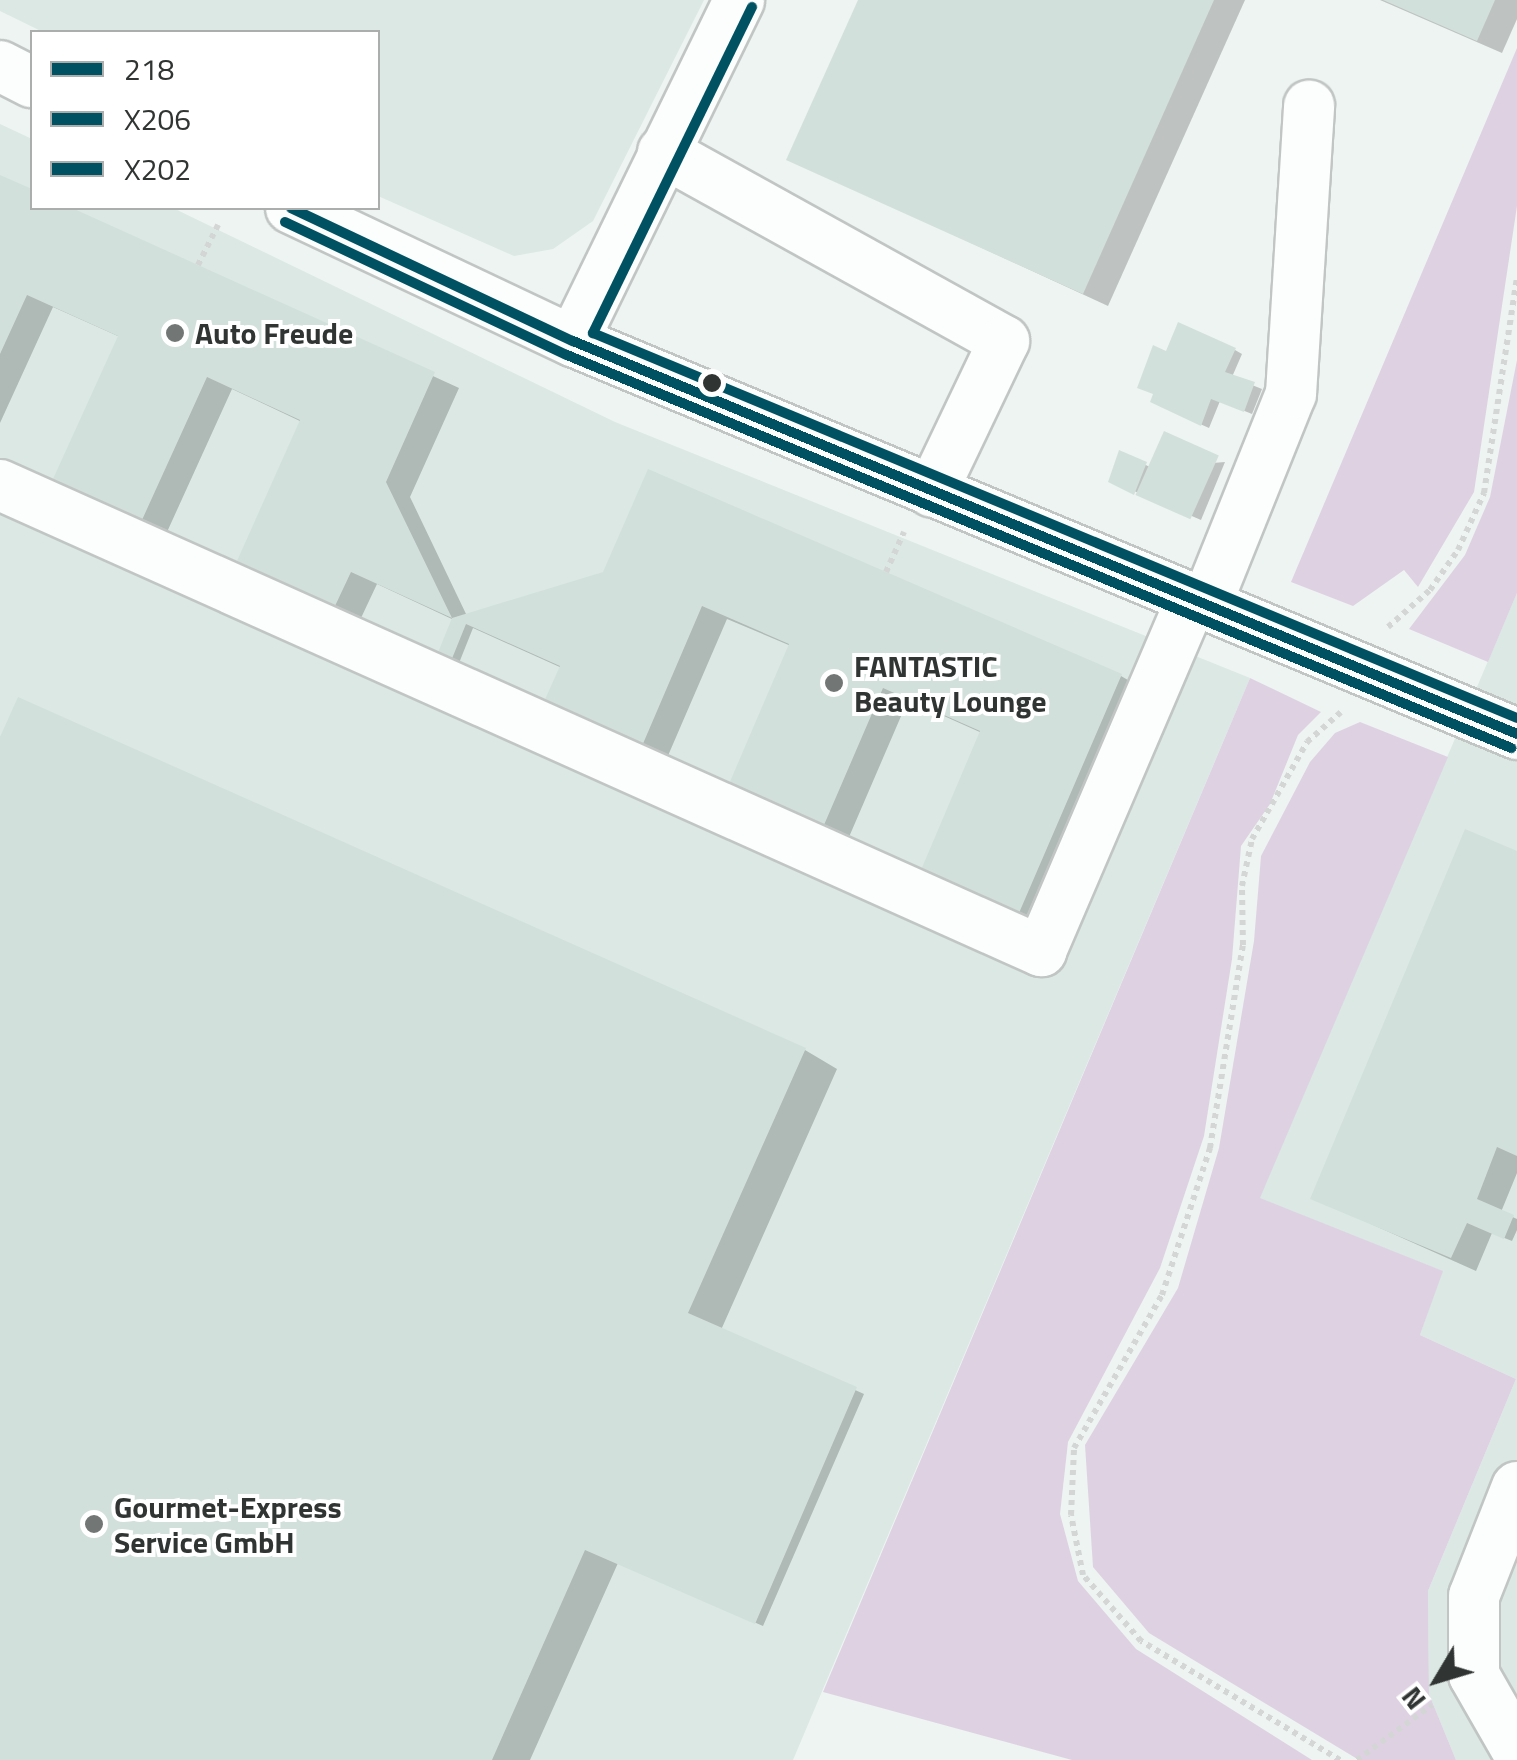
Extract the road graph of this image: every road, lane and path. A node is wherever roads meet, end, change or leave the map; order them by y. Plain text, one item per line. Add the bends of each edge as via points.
1 (739, 0) edge
2 (0, 66) edge
3 (30, 81) edge
4 (1309, 106) dead end
5 (663, 152) junction
6 (295, 210) edge
7 (218, 225) dead end
8 (198, 265) dead end
9 (1517, 277) edge
10 (573, 341) junction
11 (0, 485) edge
12 (918, 512) junction
13 (886, 572) dead end
14 (1199, 602) junction
15 (1364, 670) junction
16 (1517, 734) edge
17 (1517, 1487) edge
18 (1474, 1674) junction
19 (1517, 1750) edge
20 (1340, 1760) edge
21 (1357, 1760) edge

1 - 5 street
2 - 3 street
4 - 14 street via 1274,393
5 - 10 street
5 - 12 street via 1004,340
6 - 10 street
7 - 8 path
9 - 15 path via 1484,493 1458,550 1430,590 1386,628
10 - 12 street
11 - 14 street via 1041,951
12 - 13 path
12 - 14 street
14 - 15 street
15 - 16 street
15 - 20 path via 1345,709 1307,742 1252,839 1242,886 1243,946 1210,1148 1162,1295 1074,1448 1071,1515 1083,1575 1141,1641
17 - 18 street via 1474,1596
18 - 19 street
18 - 21 path

